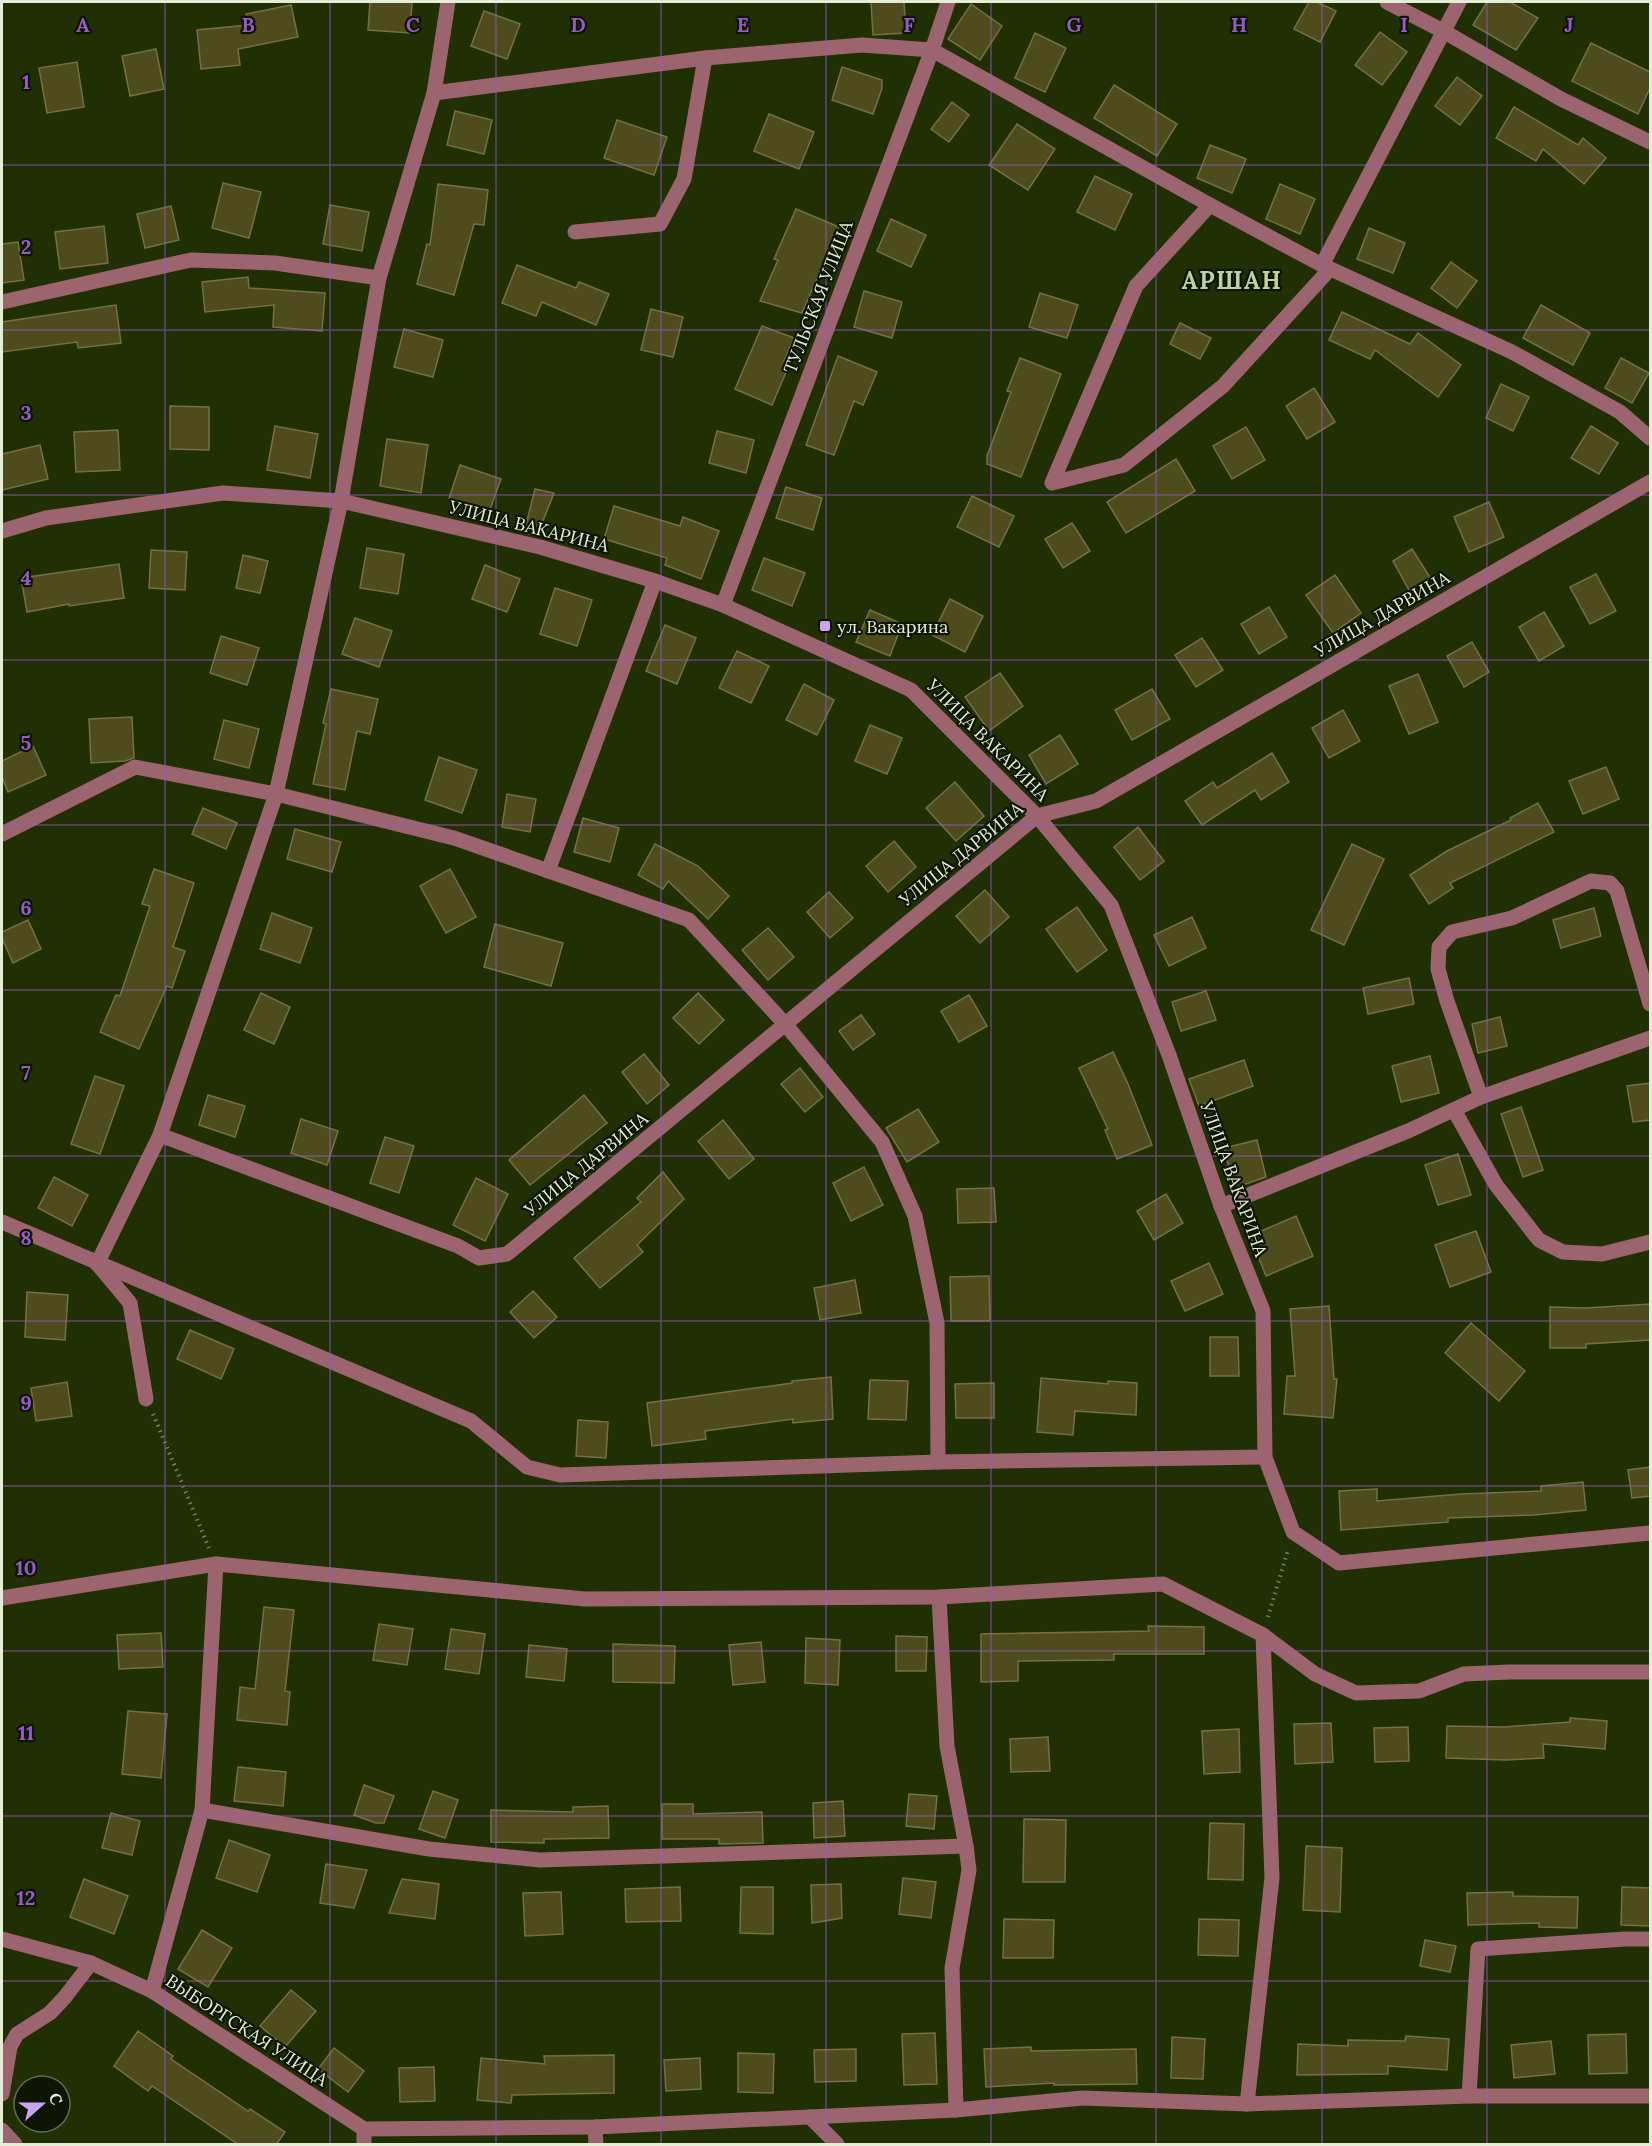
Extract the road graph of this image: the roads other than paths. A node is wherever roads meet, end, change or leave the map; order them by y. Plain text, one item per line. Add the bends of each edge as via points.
1 (448, 2) edge
2 (948, 2) edge
3 (1387, 2) edge
4 (1459, 2) edge
5 (1443, 31) junction
6 (932, 50) junction
7 (705, 58) junction
8 (434, 93) junction
9 (1650, 142) edge
10 (1210, 205) junction
11 (576, 232) dead end
12 (1326, 267) junction
13 (379, 278) junction
14 (2, 302) edge
15 (1650, 438) edge
16 (1650, 482) edge
17 (342, 501) junction
18 (2, 531) edge
19 (655, 580) junction
20 (723, 605) junction
21 (276, 794) junction
22 (1037, 816) junction
23 (2, 834) edge
24 (548, 871) junction
25 (1650, 1004) edge
26 (786, 1025) junction
27 (1650, 1038) edge
28 (1480, 1096) junction
29 (1454, 1110) junction
30 (159, 1135) junction
31 (1221, 1206) junction
32 (2, 1222) edge
33 (1650, 1242) edge
34 (97, 1264) junction
35 (147, 1399) road end
36 (1265, 1456) junction
37 (938, 1462) junction
38 (1650, 1533) edge
39 (216, 1564) junction
40 (2, 1598) edge
41 (939, 1598) junction
42 (1263, 1635) junction
43 (1650, 1672) edge
44 (202, 1810) junction
45 (966, 1846) junction
46 (2, 1939) edge
47 (1650, 1940) edge
48 (91, 1963) junction
49 (152, 1991) junction
50 (2, 2094) edge
51 (1469, 2096) junction
52 (1650, 2096) edge
53 (1247, 2104) junction
54 (956, 2110) junction
55 (810, 2117) junction
56 (595, 2127) junction
57 (364, 2129) junction
58 (2, 2130) edge
59 (15, 2145) edge
60 (364, 2145) edge
61 (596, 2145) edge
62 (837, 2145) edge

1 - 8 street
2 - 6 street, ТУЛЬСКАЯ УЛИЦА
3 - 5 street
4 - 5 street
5 - 9 street via 1561,99
5 - 12 street
6 - 7 street via 862,45
6 - 10 street
6 - 20 street, ТУЛЬСКАЯ УЛИЦА
7 - 8 street
7 - 11 street via 684,179 660,224
8 - 13 street
10 - 12 street
10 - 12 street via 1136,286 1052,483 1124,465 1223,386
12 - 15 street via 1512,352 1620,412
13 - 14 street via 275,263 191,260
13 - 17 street
16 - 22 street, УЛИЦА ДАРВИНА via 1096,801
17 - 18 street, УЛИЦА ВАКАРИНА via 223,493 46,518
17 - 19 street, УЛИЦА ВАКАРИНА via 540,547
17 - 21 street
19 - 20 street, УЛИЦА ВАКАРИНА
19 - 24 street
20 - 22 street, УЛИЦА ВАКАРИНА via 911,690
21 - 23 street via 135,768
21 - 24 street via 454,838
21 - 30 street
22 - 26 street, УЛИЦА ДАРВИНА
22 - 31 street, УЛИЦА ВАКАРИНА via 1111,905
24 - 26 street via 689,920
25 - 28 street via 1617,891 1610,883 1592,881 1512,918 1452,932 1439,947 1438,969
26 - 30 street, УЛИЦА ДАРВИНА via 507,1254 479,1258 459,1246
26 - 37 street via 882,1142 915,1216 936,1323
27 - 28 street
28 - 29 street
29 - 31 street
29 - 33 street via 1496,1185 1539,1240 1563,1252 1602,1254
30 - 34 street
31 - 36 street, УЛИЦА ВАКАРИНА via 1263,1311
32 - 34 street
34 - 35 street via 130,1303
34 - 37 street via 471,1421 527,1467 538,1470 560,1475
36 - 37 street
36 - 38 street, УЛИЦА ВАКАРИНА via 1293,1532 1339,1563
39 - 40 street
39 - 41 street via 585,1599
39 - 44 street
41 - 42 street via 1163,1584
41 - 45 street via 946,1746
42 - 43 street via 1316,1674 1356,1693 1419,1691 1464,1674
42 - 53 street via 1272,1878
44 - 45 street via 429,1849 540,1860
44 - 49 street
45 - 54 street via 969,1870 952,1968
46 - 48 street, ВЫБОРГСКАЯ УЛИЦА
47 - 51 street via 1478,1949
48 - 49 street, ВЫБОРГСКАЯ УЛИЦА
48 - 50 street via 50,2013 17,2034 10,2047
49 - 57 street, ВЫБОРГСКАЯ УЛИЦА
51 - 52 street
51 - 53 street
53 - 54 street via 1083,2098
54 - 55 street
55 - 56 street
55 - 62 street
56 - 57 street
56 - 61 street
57 - 60 street
58 - 59 street

